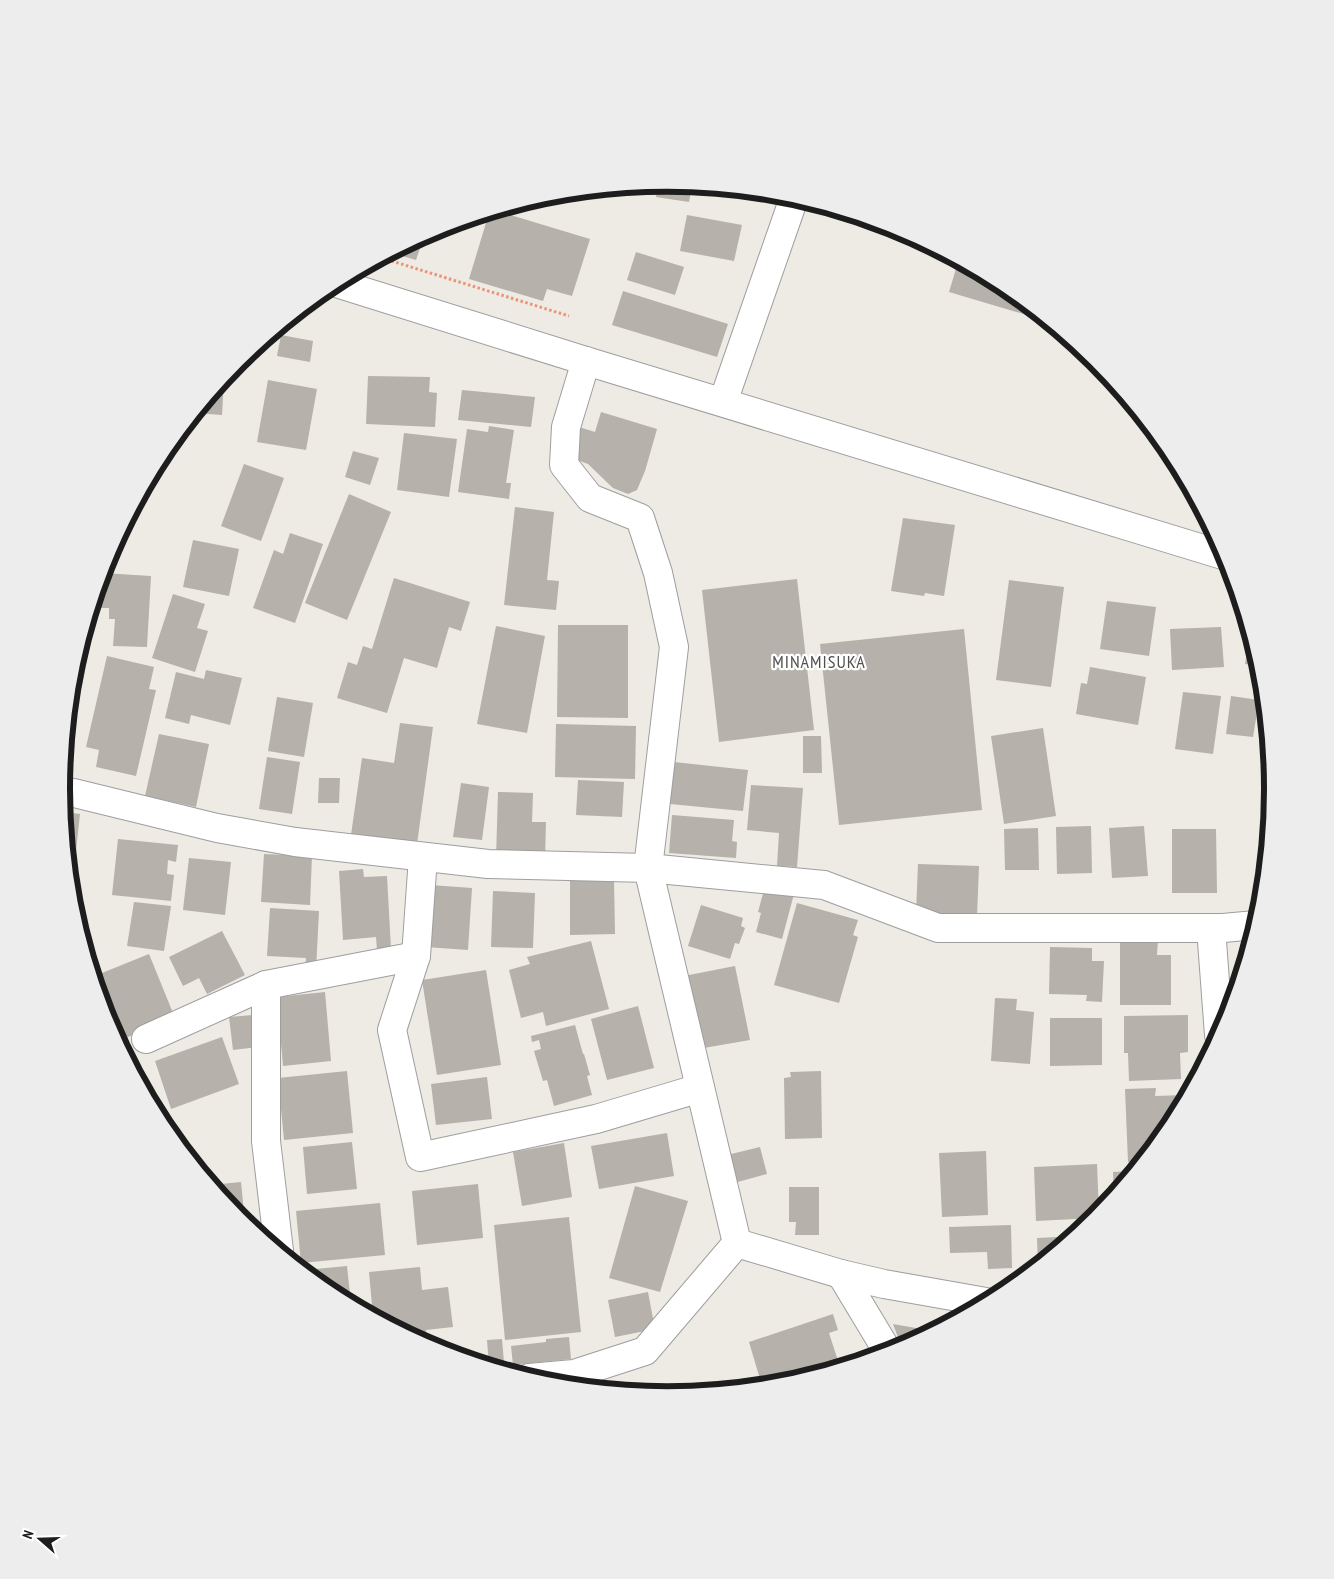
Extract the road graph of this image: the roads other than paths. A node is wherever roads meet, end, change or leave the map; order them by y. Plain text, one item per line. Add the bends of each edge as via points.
1 (791, 206) edge
2 (346, 286) edge
3 (586, 361) junction
4 (723, 402) junction
5 (1215, 553) edge
6 (70, 793) edge
7 (423, 857) junction
8 (648, 868) junction
9 (1248, 926) edge
10 (1211, 928) junction
11 (416, 956) junction
12 (266, 986) junction
13 (1218, 1020) edge
14 (146, 1039) dead end
15 (700, 1088) junction
16 (278, 1242) edge
17 (737, 1243) junction
18 (841, 1274) junction
19 (976, 1300) edge
20 (884, 1345) edge
21 (555, 1376) edge

1 - 4 street
2 - 3 street
3 - 4 street
3 - 8 street via 566,427 564,464 590,498 640,518 658,573 674,647
4 - 5 street
6 - 7 street via 217,828 295,842
7 - 8 street via 488,864
7 - 11 street
8 - 10 street via 824,884 938,928
8 - 15 street
9 - 10 street
10 - 13 street
11 - 12 street
11 - 15 street via 392,1030 420,1157 596,1119
12 - 14 street
12 - 16 street via 266,1142
15 - 17 street
17 - 18 street
17 - 21 street via 644,1351 574,1374
18 - 19 street
18 - 20 street

